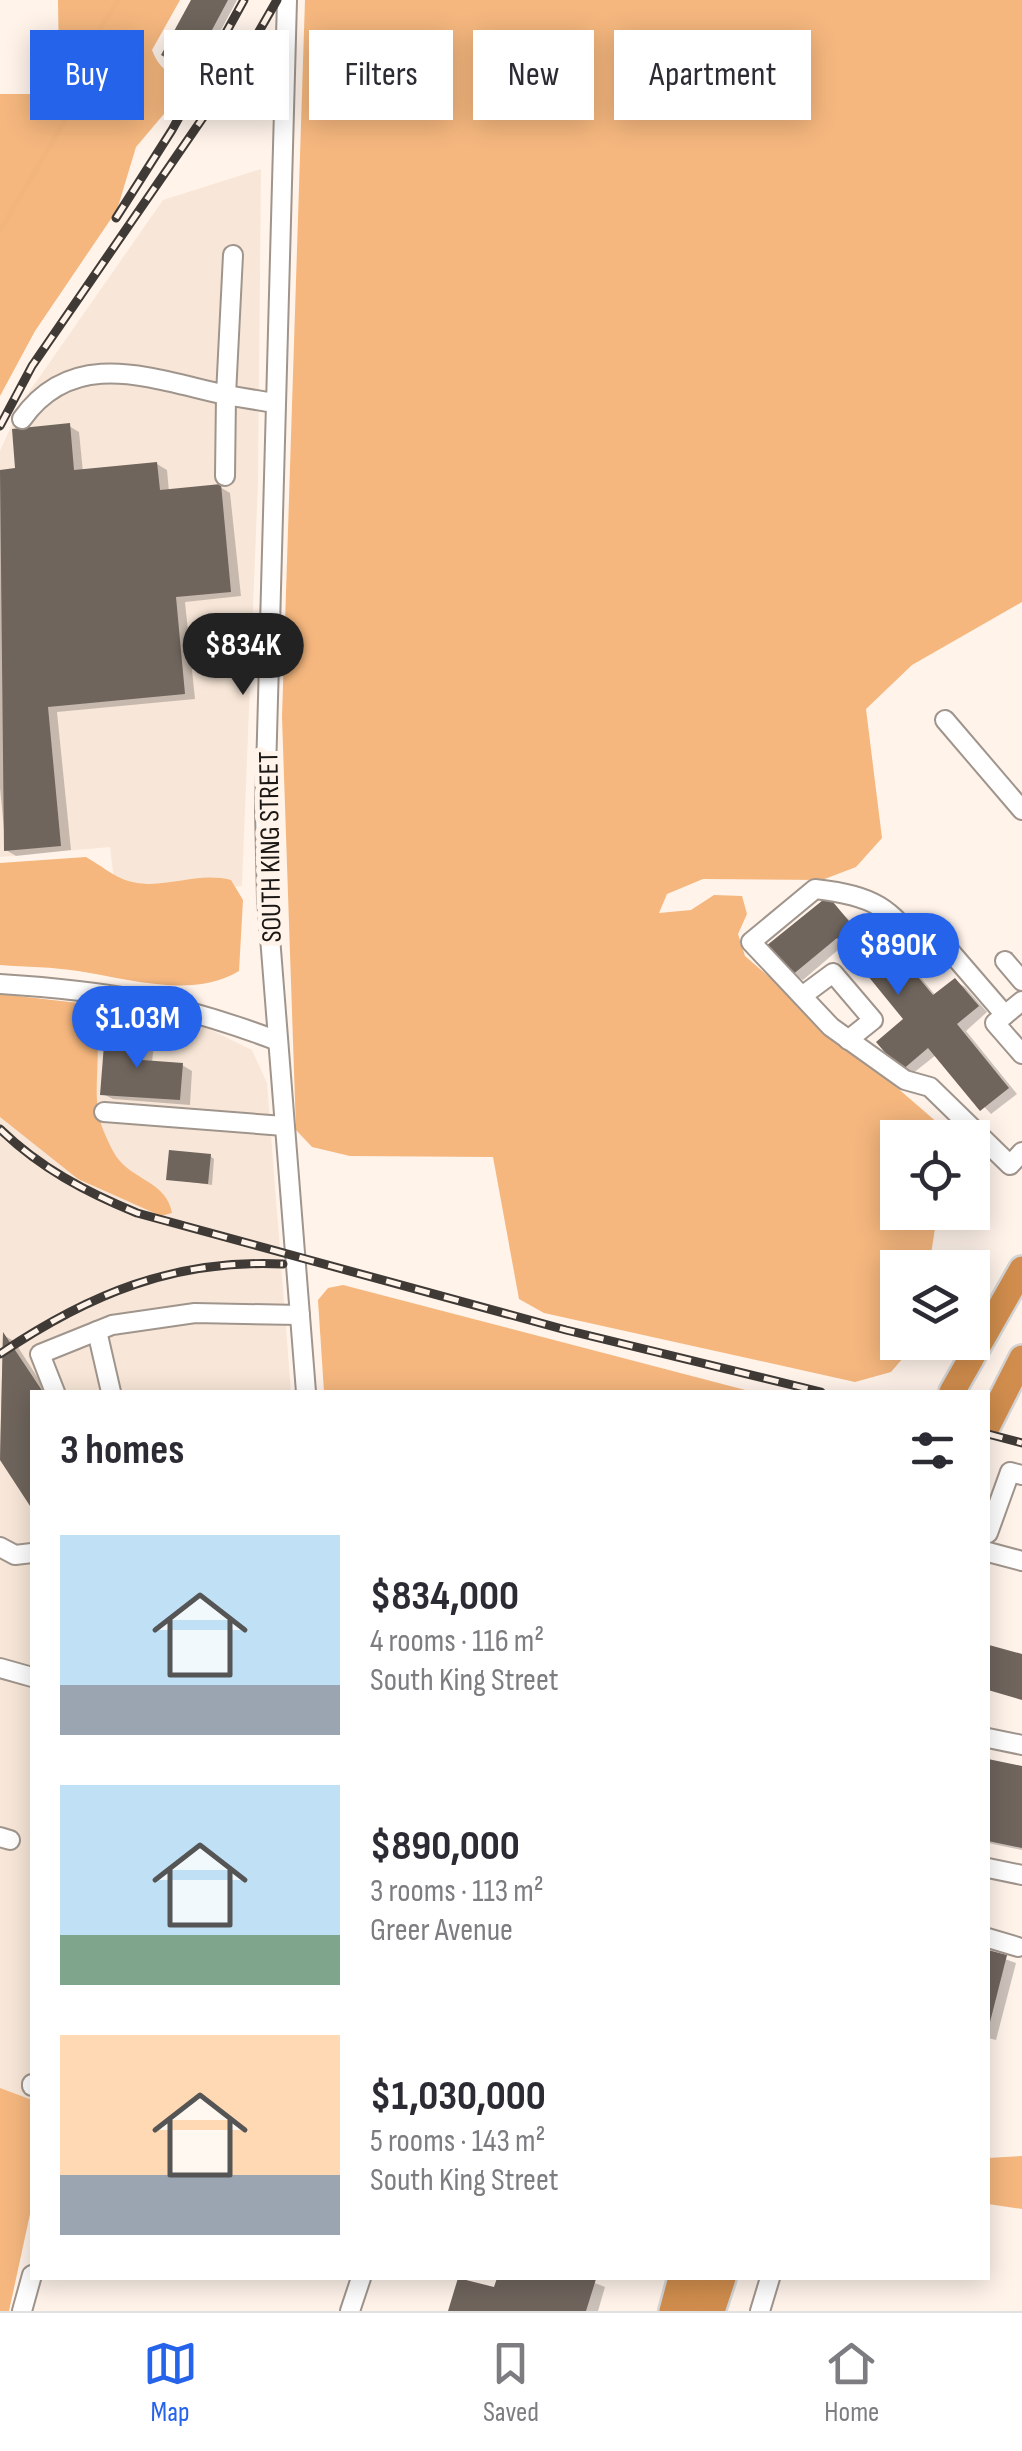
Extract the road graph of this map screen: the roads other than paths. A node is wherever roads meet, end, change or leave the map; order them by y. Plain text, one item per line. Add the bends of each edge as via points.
1 (287, 0) edge
2 (233, 255) dead end
3 (226, 395) junction
4 (274, 403) junction
5 (22, 419) dead end
6 (225, 476) dead end
7 (946, 720) dead end
8 (1022, 810) edge
9 (1005, 961) dead end
10 (1022, 982) edge
11 (0, 984) edge
12 (802, 996) junction
13 (1022, 1001) edge
14 (1006, 1015) junction
15 (848, 1040) junction
16 (278, 1041) junction
17 (1022, 1054) edge
18 (104, 1112) dead end
19 (284, 1126) junction
20 (1022, 1152) edge
21 (1022, 1268) edge
22 (300, 1314) junction
23 (97, 1331) junction
24 (1022, 1358) edge
25 (54, 1390) edge
26 (111, 1390) edge
27 (306, 1390) edge
28 (953, 1390) edge
29 (990, 1421) edge
30 (1022, 1475) edge
31 (990, 1527) edge
32 (0, 1547) edge
33 (30, 1553) edge
34 (990, 1553) edge
35 (1022, 1561) edge
36 (0, 1668) edge
37 (30, 1676) edge
38 (990, 1738) edge
39 (1022, 1744) edge
40 (990, 1868) edge
41 (1022, 1875) edge
42 (990, 1939) edge
43 (1018, 1947) dead end
44 (31, 2280) edge
45 (360, 2280) edge
46 (681, 2280) edge
47 (702, 2280) edge
48 (723, 2280) edge
49 (769, 2280) edge
50 (22, 2311) edge
51 (350, 2311) edge
52 (672, 2311) edge
53 (694, 2311) edge
54 (712, 2311) edge
55 (760, 2311) edge

1 - 4 street, SOUTH KING STREET
2 - 3 street
3 - 4 street
3 - 5 street via 124,373 93,373 38,396
3 - 6 street
4 - 16 street, SOUTH KING STREET via 265,809
7 - 8 street
9 - 10 street
11 - 16 street via 143,997
12 - 14 street via 751,942 815,889 862,894 885,907 934,964 950,950
12 - 15 street
12 - 15 street via 833,974 873,1020
13 - 14 street
14 - 17 street via 995,1023
15 - 20 street via 905,1080 930,1087 1010,1165
16 - 19 street, SOUTH KING STREET
18 - 19 street
19 - 22 street, SOUTH KING STREET
21 - 28 highway
22 - 23 street via 194,1313
22 - 27 street, SOUTH KING STREET
23 - 25 street via 40,1354
23 - 26 street
24 - 29 highway
30 - 31 street via 1010,1472
32 - 33 street
34 - 35 street
36 - 37 street
38 - 39 street
40 - 41 street
42 - 43 street
44 - 50 street
45 - 51 street
46 - 52 highway
47 - 53 highway
48 - 54 highway
49 - 55 street

